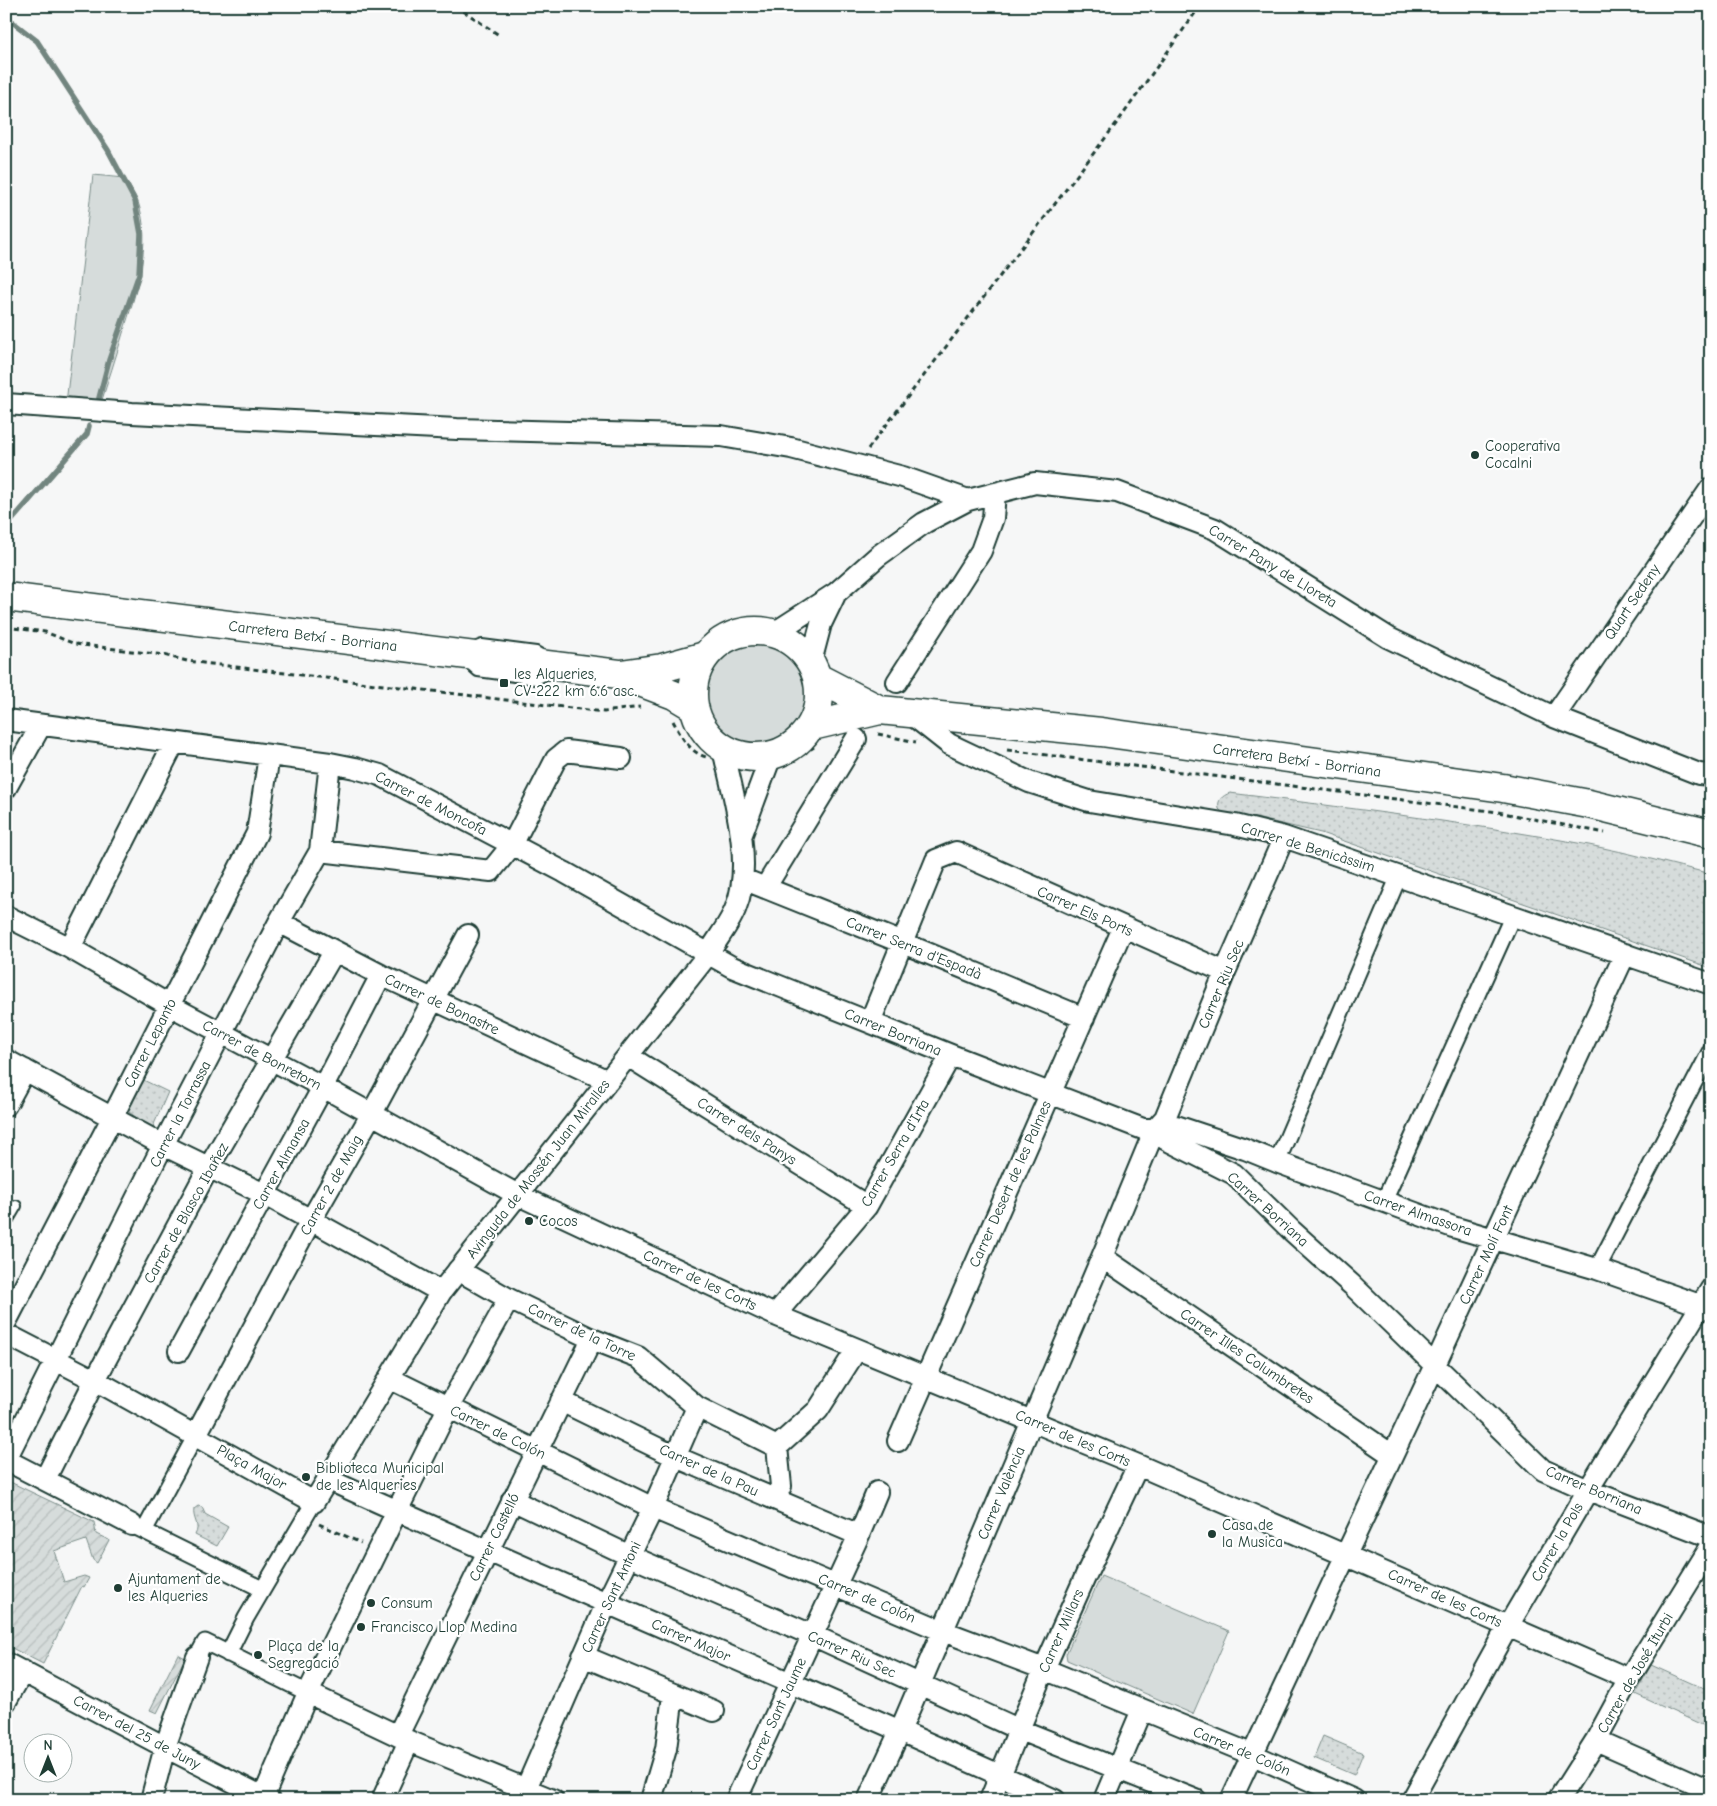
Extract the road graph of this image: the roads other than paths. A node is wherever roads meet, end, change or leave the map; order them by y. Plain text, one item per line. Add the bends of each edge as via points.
1 (6, 404) edge
2 (1711, 488) edge
3 (995, 493) junction
4 (968, 500) junction
5 (836, 593) junction
6 (6, 598) edge
7 (774, 633) junction
8 (705, 656) junction
9 (815, 670) junction
10 (619, 674) junction
11 (897, 682) dead end
12 (694, 707) junction
13 (880, 710) junction
14 (911, 714) junction
15 (1554, 717) junction
16 (6, 720) edge
17 (41, 725) junction
18 (812, 726) junction
19 (856, 739) dead end
20 (174, 743) junction
21 (723, 749) junction
22 (269, 756) junction
23 (770, 756) junction
24 (621, 758) dead end
25 (330, 763) junction
26 (1711, 775) edge
27 (6, 788) edge
28 (742, 834) junction
29 (1711, 834) edge
30 (1284, 837) junction
31 (512, 845) junction
32 (320, 851) junction
33 (1400, 876) junction
34 (742, 879) junction
35 (765, 888) junction
36 (1513, 915) junction
37 (6, 916) edge
38 (279, 922) junction
39 (1123, 928) junction
40 (468, 935) dead end
41 (904, 943) junction
42 (70, 948) junction
43 (334, 952) junction
44 (709, 952) junction
45 (1625, 954) junction
46 (1225, 972) junction
47 (381, 975) junction
48 (1711, 984) edge
49 (433, 1000) junction
50 (169, 1005) junction
51 (1084, 1018) junction
52 (870, 1022) junction
53 (221, 1034) junction
54 (1711, 1050) edge
55 (951, 1055) junction
56 (628, 1056) junction
57 (6, 1060) edge
58 (272, 1061) junction
59 (26, 1070) junction
60 (608, 1081) junction
61 (322, 1087) junction
62 (1051, 1094) junction
63 (6, 1105) edge
64 (371, 1114) junction
65 (112, 1118) junction
66 (1154, 1129) junction
67 (163, 1145) junction
68 (1245, 1149) junction
69 (1277, 1162) junction
70 (209, 1167) junction
71 (1234, 1174) junction
72 (264, 1194) junction
73 (518, 1195) junction
74 (1384, 1201) junction
75 (16, 1206) dead end
76 (867, 1206) junction
77 (311, 1220) junction
78 (6, 1223) edge
79 (1493, 1239) junction
80 (1102, 1257) junction
81 (1597, 1269) junction
82 (458, 1270) junction
83 (441, 1292) junction
84 (509, 1299) junction
85 (1708, 1301) edge
86 (775, 1315) junction
87 (6, 1322) edge
88 (6, 1334) edge
89 (592, 1339) junction
90 (856, 1349) junction
91 (179, 1351) dead end
92 (55, 1360) junction
93 (1435, 1365) junction
94 (388, 1378) junction
95 (924, 1378) junction
96 (95, 1380) junction
97 (561, 1401) junction
98 (697, 1407) junction
99 (448, 1408) junction
100 (1032, 1420) junction
101 (196, 1436) junction
102 (898, 1441) dead end
103 (777, 1447) junction
104 (538, 1451) junction
105 (1392, 1455) junction
106 (676, 1457) junction
107 (6, 1459) edge
108 (1138, 1465) junction
109 (45, 1479) junction
110 (327, 1479) junction
111 (1588, 1490) junction
112 (877, 1492) dead end
113 (775, 1499) junction
114 (512, 1500) junction
115 (653, 1508) junction
116 (397, 1511) junction
117 (315, 1512) junction
118 (138, 1528) junction
119 (859, 1535) junction
120 (1711, 1537) edge
121 (1711, 1546) edge
122 (487, 1552) junction
123 (1345, 1554) junction
124 (630, 1556) junction
125 (836, 1584) junction
126 (262, 1589) junction
127 (607, 1602) junction
128 (1508, 1626) junction
129 (943, 1631) junction
130 (812, 1635) junction
131 (228, 1654) junction
132 (583, 1656) junction
133 (197, 1657) joint
134 (14, 1667) edge
135 (1044, 1669) junction
136 (1629, 1679) junction
137 (790, 1683) junction
138 (920, 1684) junction
139 (308, 1694) junction
140 (673, 1695) junction
141 (6, 1701) edge
142 (1142, 1710) junction
143 (714, 1711) dead end
144 (1020, 1730) junction
145 (900, 1731) junction
146 (403, 1738) junction
147 (1596, 1740) junction
148 (164, 1747) junction
149 (1251, 1754) junction
150 (1118, 1769) junction
151 (1000, 1775) junction
152 (1711, 1791) edge
153 (523, 1794) edge
154 (265, 1799) edge
155 (151, 1800) edge
156 (382, 1800) edge
157 (553, 1800) edge
158 (651, 1800) edge
159 (736, 1800) edge
160 (868, 1800) edge
161 (990, 1800) edge
162 (1055, 1800) edge
163 (1104, 1800) edge
164 (1196, 1800) edge
165 (1231, 1800) edge
166 (1354, 1800) edge
167 (1412, 1800) edge
168 (1558, 1800) edge

1 - 4 street via 132,414 437,428 721,436 791,448 903,477
2 - 15 street, Quart Sedeny
3 - 4 street, Carrer Pany de Lloreta
3 - 11 street via 993,518 981,551
3 - 15 street, Carrer Pany de Lloreta via 1036,483 1117,492 1215,529 1389,638
4 - 5 street, Carrer Pany de Lloreta via 924,523 878,556
5 - 7 street, Carrer Pany de Lloreta
5 - 9 street, Carrer Pany de Lloreta via 822,624
6 - 10 main road, Carretera Betxí - Borriana
7 - 8 main road via 755,630 736,634 719,642
7 - 9 main road via 802,649
8 - 10 main road, Carretera Betxí - Borriana via 662,668
8 - 12 main road via 696,672 692,690
9 - 13 main road, Carretera Betxí - Borriana
9 - 18 main road via 820,694
10 - 12 main road, Carretera Betxí - Borriana via 674,695
12 - 21 main road via 700,724
13 - 14 main road, Carretera Betxí - Borriana
13 - 18 main road, Carretera Betxí - Borriana
14 - 29 main road, Carretera Betxí - Borriana via 1102,732 1503,788 1589,804
14 - 30 street, Carrer de Benicàssim via 948,744 1029,782 1089,801 1235,825
15 - 26 street, Carrer Pany de Lloreta via 1700,774
16 - 17 street, Carrer de Moncofa
17 - 20 street, Carrer de Moncofa
17 - 27 street
18 - 23 main road via 787,750
19 - 35 street
20 - 22 street, Carrer de Moncofa
20 - 42 street
21 - 23 main road via 754,758
21 - 28 street, Avinguda de Mossén Juan Miralles
22 - 25 street, Carrer de Moncofa
22 - 50 street, Carrer Lepanto via 257,833
23 - 28 street, Avinguda de Mossén Juan Miralles
24 - 31 street via 566,751 556,759
25 - 31 street, Carrer de Moncofa via 380,775
25 - 32 street, Carrer la Torrassa
28 - 34 street, Avinguda de Mossén Juan Miralles
30 - 33 street, Carrer de Benicàssim
30 - 46 street, Carrer Riu Sec
31 - 32 street via 491,871
31 - 44 street, Carrer de Moncofa
32 - 38 street, Carrer la Torrassa
33 - 36 street, Carrer de Benicàssim
33 - 69 street
34 - 35 street, Carrer Serra d'Espadà
34 - 44 street, Avinguda de Mossén Juan Miralles via 736,907
35 - 41 street, Carrer Serra d'Espadà
36 - 45 street, Carrer de Benicàssim
36 - 74 street
37 - 42 street, Carrer de Bonretorn
38 - 43 street, Carrer de Bonastre
38 - 53 street, Carrer la Torrassa
39 - 41 street, Carrer Els Ports via 956,852 936,860
39 - 46 street, Carrer Els Ports
39 - 51 street, Carrer Desert de les Palmes
40 - 49 street, Carrer 2 de Maig
41 - 51 street, Carrer Serra d'Espadà
41 - 52 street
42 - 50 street, Carrer de Bonretorn
43 - 47 street, Carrer de Bonastre
43 - 58 street, Carrer de Blasco Ibañez
44 - 52 street, Carrer Borriana via 732,967
44 - 56 street, Avinguda de Mossén Juan Miralles
45 - 48 street, Carrer de Benicàssim
45 - 79 street, Carrer Molí Font
46 - 66 street, Carrer Riu Sec via 1165,1118
47 - 49 street, Carrer de Bonastre
47 - 61 street, Carrer Almansa
49 - 60 street, Carrer de Bonastre
49 - 64 street, Carrer 2 de Maig
50 - 53 street, Carrer de Bonretorn
50 - 65 street, Carrer Lepanto
51 - 62 street, Carrer Desert de les Palmes
52 - 55 street, Carrer Borriana
53 - 58 street, Carrer de Bonretorn
53 - 67 street, Carrer la Torrassa
54 - 81 street
55 - 62 street, Carrer Borriana
55 - 76 street, Carrer Serra d'Irta
56 - 60 street, Avinguda de Mossén Juan Miralles
56 - 76 street, Carrer dels Panys
57 - 59 street
58 - 61 street, Carrer de Bonretorn
58 - 70 street, Carrer de Blasco Ibañez
59 - 63 street
59 - 65 street
60 - 73 street, Avinguda de Mossén Juan Miralles
61 - 64 street, Carrer de Bonretorn
61 - 72 street, Carrer Almansa
62 - 66 street, Carrer Borriana via 1143,1129
62 - 95 street, Carrer Desert de les Palmes
64 - 73 street, Carrer de Bonretorn
64 - 77 street, Carrer 2 de Maig
65 - 67 street
65 - 87 street, Carrer Lepanto
66 - 68 street, Carrer Almassora via 1176,1126
66 - 71 street, Carrer Borriana via 1165,1139
66 - 80 street, Carrer València
67 - 70 street
67 - 92 street, Carrer la Torrassa
68 - 69 street, Carrer Almassora
68 - 71 street via 1237,1160
69 - 74 street, Carrer Almassora
70 - 72 street
70 - 96 street, Carrer de Blasco Ibañez
71 - 93 street, Carrer Borriana
72 - 77 street
72 - 91 street, Carrer Almansa
73 - 82 street, Avinguda de Mossén Juan Miralles
73 - 86 street, Carrer de les Corts
74 - 79 street, Carrer Almassora
75 - 78 lane
76 - 86 street, Carrer Serra d'Irta
77 - 83 street
77 - 101 street, Carrer 2 de Maig
79 - 81 street, Carrer Almassora
79 - 93 street, Carrer Molí Font
80 - 100 street, Carrer València
80 - 105 street, Carrer Illes Columbretes
81 - 85 street, Carrer Almassora
82 - 83 street, Avinguda de Mossén Juan Miralles
82 - 84 street, Carrer de la Torre
83 - 94 street, Avinguda de Mossén Juan Miralles
84 - 89 street, Carrer de la Torre
84 - 99 street
85 - 111 street, Carrer la Pols
86 - 90 street, Carrer de les Corts
88 - 92 street, Plaça Major
89 - 97 street, Carrer Castelló
89 - 98 street, Carrer de la Torre via 638,1357
90 - 95 street, Carrer de les Corts
90 - 103 street via 818,1410
92 - 96 street, Plaça Major
92 - 107 street, Carrer la Torrassa
93 - 105 street, Carrer Molí Font
93 - 111 street, Carrer Borriana via 1543,1470
94 - 99 street, Carrer de Colón
94 - 110 street, Avinguda de Mossén Juan Miralles
95 - 100 street, Carrer de les Corts
95 - 102 street, Carrer Desert de les Palmes
96 - 101 street, Plaça Major
96 - 109 street, Carrer de Blasco Ibañez
97 - 104 street, Carrer Castelló
97 - 106 street, Carrer de la Pau
98 - 103 street, Carrer de la Torre
98 - 106 street, Carrer Sant Antoni
99 - 104 street, Carrer de Colón
99 - 116 street
100 - 108 street, Carrer de les Corts
100 - 129 street, Carrer València
101 - 117 street, Plaça Major
101 - 118 street
103 - 113 street via 781,1486
104 - 114 street, Carrer Castelló
104 - 115 street, Carrer de Colón
105 - 123 street, Carrer Molí Font
106 - 113 street, Carrer de la Pau
106 - 115 street, Carrer Sant Antoni
107 - 109 street
108 - 123 street, Carrer de les Corts
108 - 135 street, Carrer Millars
109 - 118 street
110 - 116 street, Carrer Major
110 - 117 street, Avinguda de Mossén Juan Miralles
111 - 120 street, Carrer Borriana
111 - 128 street, Carrer la Pols
112 - 119 street, Carrer Sant Jaume
113 - 119 street, Carrer de la Pau
114 - 122 street, Carrer Castelló
114 - 124 street, Carrer Riu Sec
115 - 124 street, Carrer Sant Antoni
115 - 125 street, Carrer de Colón
116 - 122 street, Carrer Major
116 - 139 street
117 - 126 street
118 - 126 street
119 - 125 street, Carrer Sant Jaume
121 - 136 street, Carrer de José Iturbi
122 - 127 street, Carrer Major
122 - 146 street, Carrer Castelló
123 - 128 street, Carrer de les Corts
123 - 149 street, Carrer Molí Font
124 - 127 street, Carrer Sant Antoni
124 - 130 street, Carrer Riu Sec
125 - 129 street, Carrer de Colón
125 - 130 street, Carrer Sant Jaume
126 - 131 street
127 - 132 street, Carrer Sant Antoni
127 - 137 street, Carrer Major
128 - 136 street, Carrer de les Corts
128 - 167 street, Carrer la Pols
129 - 135 street, Carrer de Colón
129 - 138 street, Carrer València
130 - 137 street, Carrer Sant Jaume
130 - 138 street, Carrer Riu Sec
131 - 133 street via 205,1642
131 - 139 street
132 - 140 street
132 - 153 street, Carrer Sant Antoni
133 - 148 street
134 - 141 street
134 - 148 street, Carrer del 25 de Juny
135 - 142 street, Carrer de Colón
135 - 144 street, Carrer Millars
136 - 147 street, Carrer de José Iturbi
137 - 145 street, Carrer Major
137 - 159 street, Carrer Sant Jaume
138 - 144 street, Carrer Riu Sec
138 - 145 street, Carrer València
139 - 146 street
139 - 154 street
140 - 143 street
140 - 158 street via 666,1749
142 - 149 street, Carrer de Colón
142 - 150 street
144 - 150 street, Carrer Riu Sec
144 - 151 street, Carrer Millars
145 - 151 street, Carrer Major
145 - 160 street, Carrer València
146 - 153 street
146 - 156 street, Carrer Castelló
147 - 152 street
147 - 168 street, Carrer de José Iturbi
148 - 154 street, Carrer del 25 de Juny
148 - 155 street
149 - 165 street, Carrer Molí Font
149 - 166 street, Carrer de Colón
150 - 163 street
150 - 164 street, Carrer Riu Sec
151 - 161 street, Carrer Millars
151 - 162 street, Carrer Major
153 - 157 street

